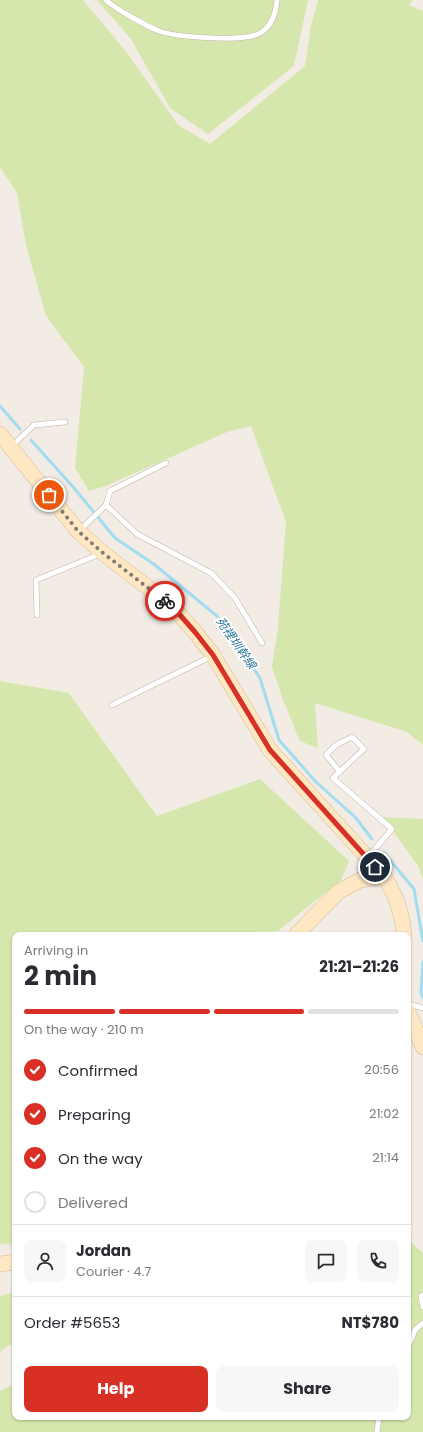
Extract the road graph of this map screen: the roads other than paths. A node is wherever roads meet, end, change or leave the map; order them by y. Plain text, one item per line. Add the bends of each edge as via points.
1 (106, 0) edge
2 (277, 0) edge
3 (65, 422) dead end
4 (0, 434) edge
5 (11, 447) junction
6 (166, 463) dead end
7 (106, 505) junction
8 (78, 531) junction
9 (103, 553) junction
10 (37, 615) dead end
11 (262, 643) dead end
12 (213, 655) junction
13 (112, 705) dead end
14 (340, 772) junction
15 (367, 858) junction
16 (384, 876) junction
17 (299, 932) edge
18 (404, 932) edge
19 (411, 1005) edge
20 (423, 1008) edge
21 (411, 1019) edge
22 (423, 1047) edge
23 (12, 1262) edge
24 (0, 1264) edge
25 (423, 1295) edge
26 (423, 1307) edge
27 (423, 1323) edge
28 (411, 1340) edge
29 (379, 1420) edge
30 (377, 1432) edge

1 - 2 lane via 124,13 160,31 181,35 238,38 261,33 272,19
3 - 5 lane via 34,425
4 - 5 street
5 - 8 street
6 - 7 lane via 110,491
7 - 8 lane
7 - 11 lane via 137,534 211,573 235,598
8 - 9 street
9 - 10 lane via 36,580
9 - 12 street via 172,606
12 - 13 lane
12 - 15 street via 270,750
14 - 14 lane via 364,749 352,737 336,745 326,755
14 - 15 lane via 333,778 392,829
15 - 16 street
16 - 17 street via 360,880 338,892
16 - 18 street via 395,894
19 - 20 lane
21 - 22 street
23 - 24 street
25 - 26 lane
27 - 28 lane via 415,1330
29 - 30 lane

